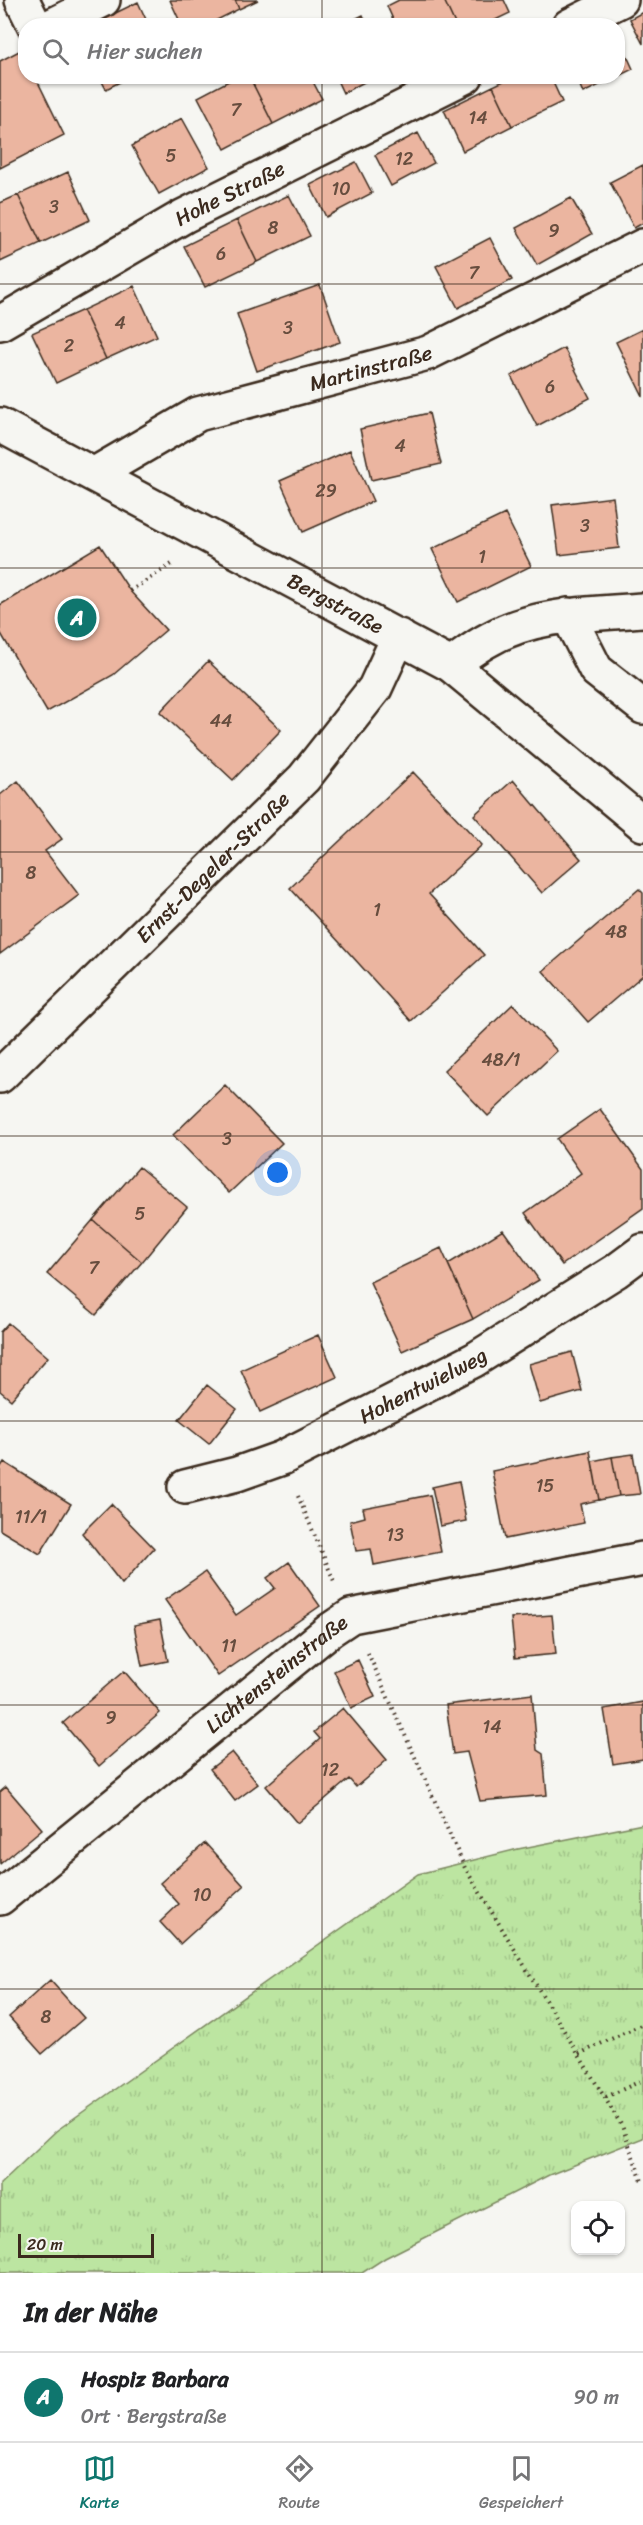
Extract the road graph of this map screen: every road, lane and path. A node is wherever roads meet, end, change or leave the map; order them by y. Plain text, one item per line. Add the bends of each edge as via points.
1 (22, 0) edge
2 (103, 0) edge
3 (621, 0) edge
4 (31, 18) edge
5 (67, 18) edge
6 (586, 18) edge
7 (450, 84) edge
8 (643, 246) edge
9 (0, 323) edge
10 (0, 425) edge
11 (95, 474) junction
12 (643, 610) edge
13 (568, 615) junction
14 (399, 636) junction
15 (451, 665) junction
16 (643, 707) edge
17 (643, 824) edge
18 (0, 1076) edge
19 (643, 1251) edge
20 (282, 1458) junction
21 (185, 1487) dead end
22 (643, 1559) edge
23 (335, 1584) dead end
24 (364, 1644) dead end
25 (0, 1898) edge
26 (643, 2024) edge
27 (579, 2054) junction
28 (643, 2080) edge
29 (606, 2097) junction
30 (643, 2184) edge

1 - 4 street
2 - 5 street
3 - 6 street
7 - 9 street, Hohe Straße via 184,216
8 - 11 street, Martinstraße via 428,353 198,414
10 - 11 street, Bergstraße
11 - 14 street, Bergstraße
12 - 13 street
13 - 15 street via 491,638
13 - 16 street via 596,669
14 - 15 street, Bergstraße
14 - 18 street, Ernst-Degeler-Straße via 375,688 304,778
15 - 17 street, Bergstraße
19 - 20 street, Hohentwielweg via 474,1360
20 - 21 street, Hohentwielweg
20 - 23 path
22 - 25 street, Lichtensteinstraße via 351,1616
24 - 27 path via 465,1868
26 - 27 path
27 - 29 path
28 - 29 path
29 - 30 path via 622,2126

